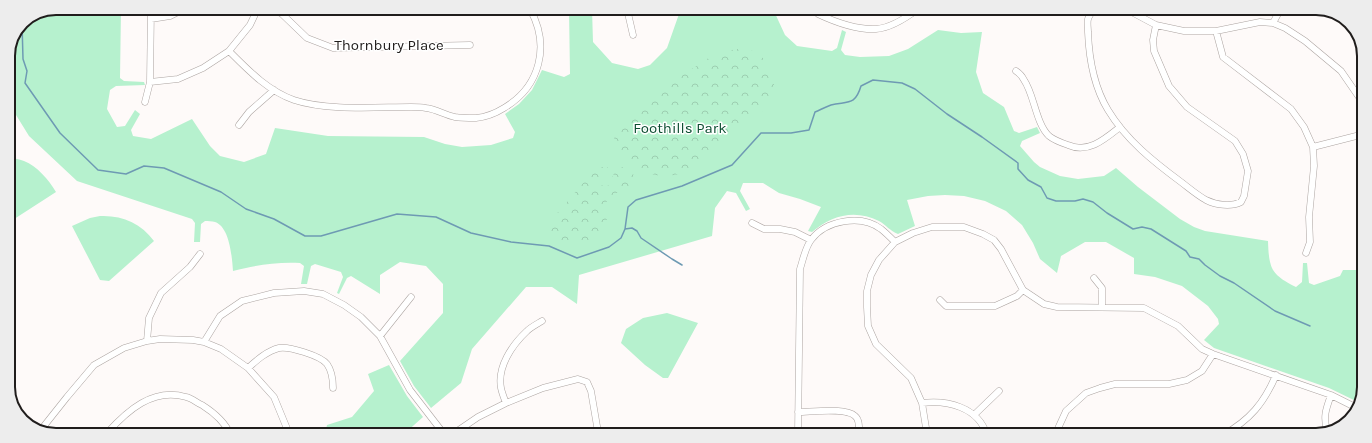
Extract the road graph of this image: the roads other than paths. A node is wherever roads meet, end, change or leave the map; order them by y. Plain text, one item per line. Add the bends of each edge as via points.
1 (151, 15) edge
2 (172, 15) edge
3 (255, 15) edge
4 (283, 15) edge
5 (532, 15) edge
6 (628, 15) edge
7 (820, 15) edge
8 (910, 15) edge
9 (1090, 15) edge
10 (1137, 15) edge
11 (1277, 15) edge
12 (151, 19) junction
13 (1273, 23) junction
14 (1156, 25) junction
15 (1216, 31) junction
16 (633, 35) dead end
17 (470, 45) dead end
18 (229, 51) junction
19 (1016, 71) dead end
20 (150, 82) junction
21 (274, 90) junction
22 (1357, 94) edge
23 (145, 102) dead end
24 (238, 125) dead end
25 (1120, 128) junction
26 (1357, 136) edge
27 (1313, 147) junction
28 (752, 223) dead end
29 (811, 240) junction
30 (895, 242) junction
31 (1306, 253) dead end
32 (200, 254) dead end
33 (1094, 278) dead end
34 (1023, 290) junction
35 (411, 297) dead end
36 (940, 300) dead end
37 (1102, 307) junction
38 (542, 321) dead end
39 (380, 336) junction
40 (147, 341) junction
41 (204, 342) junction
42 (1213, 354) junction
43 (248, 368) junction
44 (1276, 375) junction
45 (333, 388) dead end
46 (999, 391) dead end
47 (1331, 395) junction
48 (506, 403) junction
49 (922, 403) junction
50 (1353, 406) edge
51 (798, 412) junction
52 (974, 415) junction
53 (44, 426) edge
54 (1326, 427) edge
55 (112, 428) edge
56 (225, 428) edge
57 (287, 428) edge
58 (439, 428) edge
59 (462, 428) edge
60 (597, 428) edge
61 (798, 428) edge
62 (858, 428) edge
63 (926, 428) edge
64 (984, 428) edge
65 (1058, 428) edge
66 (1233, 428) edge

1 - 12 street
2 - 12 street
3 - 18 street
4 - 17 street, Thornbury Place via 307,38 333,48
5 - 21 street via 540,33 541,52 538,70 515,101 496,113 477,118 455,117 427,108 326,107 294,100
6 - 16 street
7 - 8 street via 856,27 876,29 895,24
9 - 25 street via 1088,19 1088,51 1098,89
10 - 14 street
11 - 13 street
12 - 20 street
13 - 15 street via 1260,22
13 - 22 street via 1305,41 1341,71
14 - 15 street via 1184,31
14 - 25 street via 1154,51 1169,86 1187,107 1235,142 1243,154 1248,171 1241,202 1235,205 1207,200 1170,174
15 - 27 street via 1223,57 1291,109 1304,127
18 - 20 street via 203,68 178,79
18 - 21 street
19 - 25 street via 1024,79 1042,126 1049,135 1063,143 1074,148 1089,147
20 - 23 street
21 - 24 street
26 - 27 street
27 - 31 street via 1310,242
28 - 29 street via 764,229 795,232
29 - 30 street via 828,226 853,221 881,228
29 - 51 street via 800,269
30 - 34 street via 932,227 964,227 983,234 994,240 1001,249
30 - 49 street via 879,260 871,275 867,296 868,326 876,344 911,378
32 - 40 street via 190,267 161,293 149,318
33 - 37 street via 1102,288
34 - 36 street via 1017,296 996,306 946,306
34 - 37 street via 1044,304 1057,307
35 - 39 street
37 - 42 street via 1144,308 1178,326 1202,349
38 - 48 street via 527,331 504,363 501,388
39 - 41 street via 361,317 323,294 282,292 242,301 220,316
39 - 58 street via 410,390
40 - 41 street via 175,339
40 - 53 street via 124,348 94,364
41 - 43 street via 221,349
42 - 44 street
42 - 65 street via 1202,371 1187,380 1169,384 1115,384 1086,393 1066,411
43 - 45 street via 262,356 279,348 297,349 327,363 333,376
43 - 57 street via 274,397
44 - 47 street
44 - 66 street via 1263,402 1250,416
46 - 52 street
47 - 50 street
47 - 54 street via 1325,411
48 - 59 street
48 - 60 street via 543,388 578,379 587,382 591,391
49 - 52 street via 950,404
49 - 63 street
51 - 61 street
51 - 62 street via 846,411 856,416
52 - 64 street
55 - 56 street via 142,401 167,394 187,397 212,411

